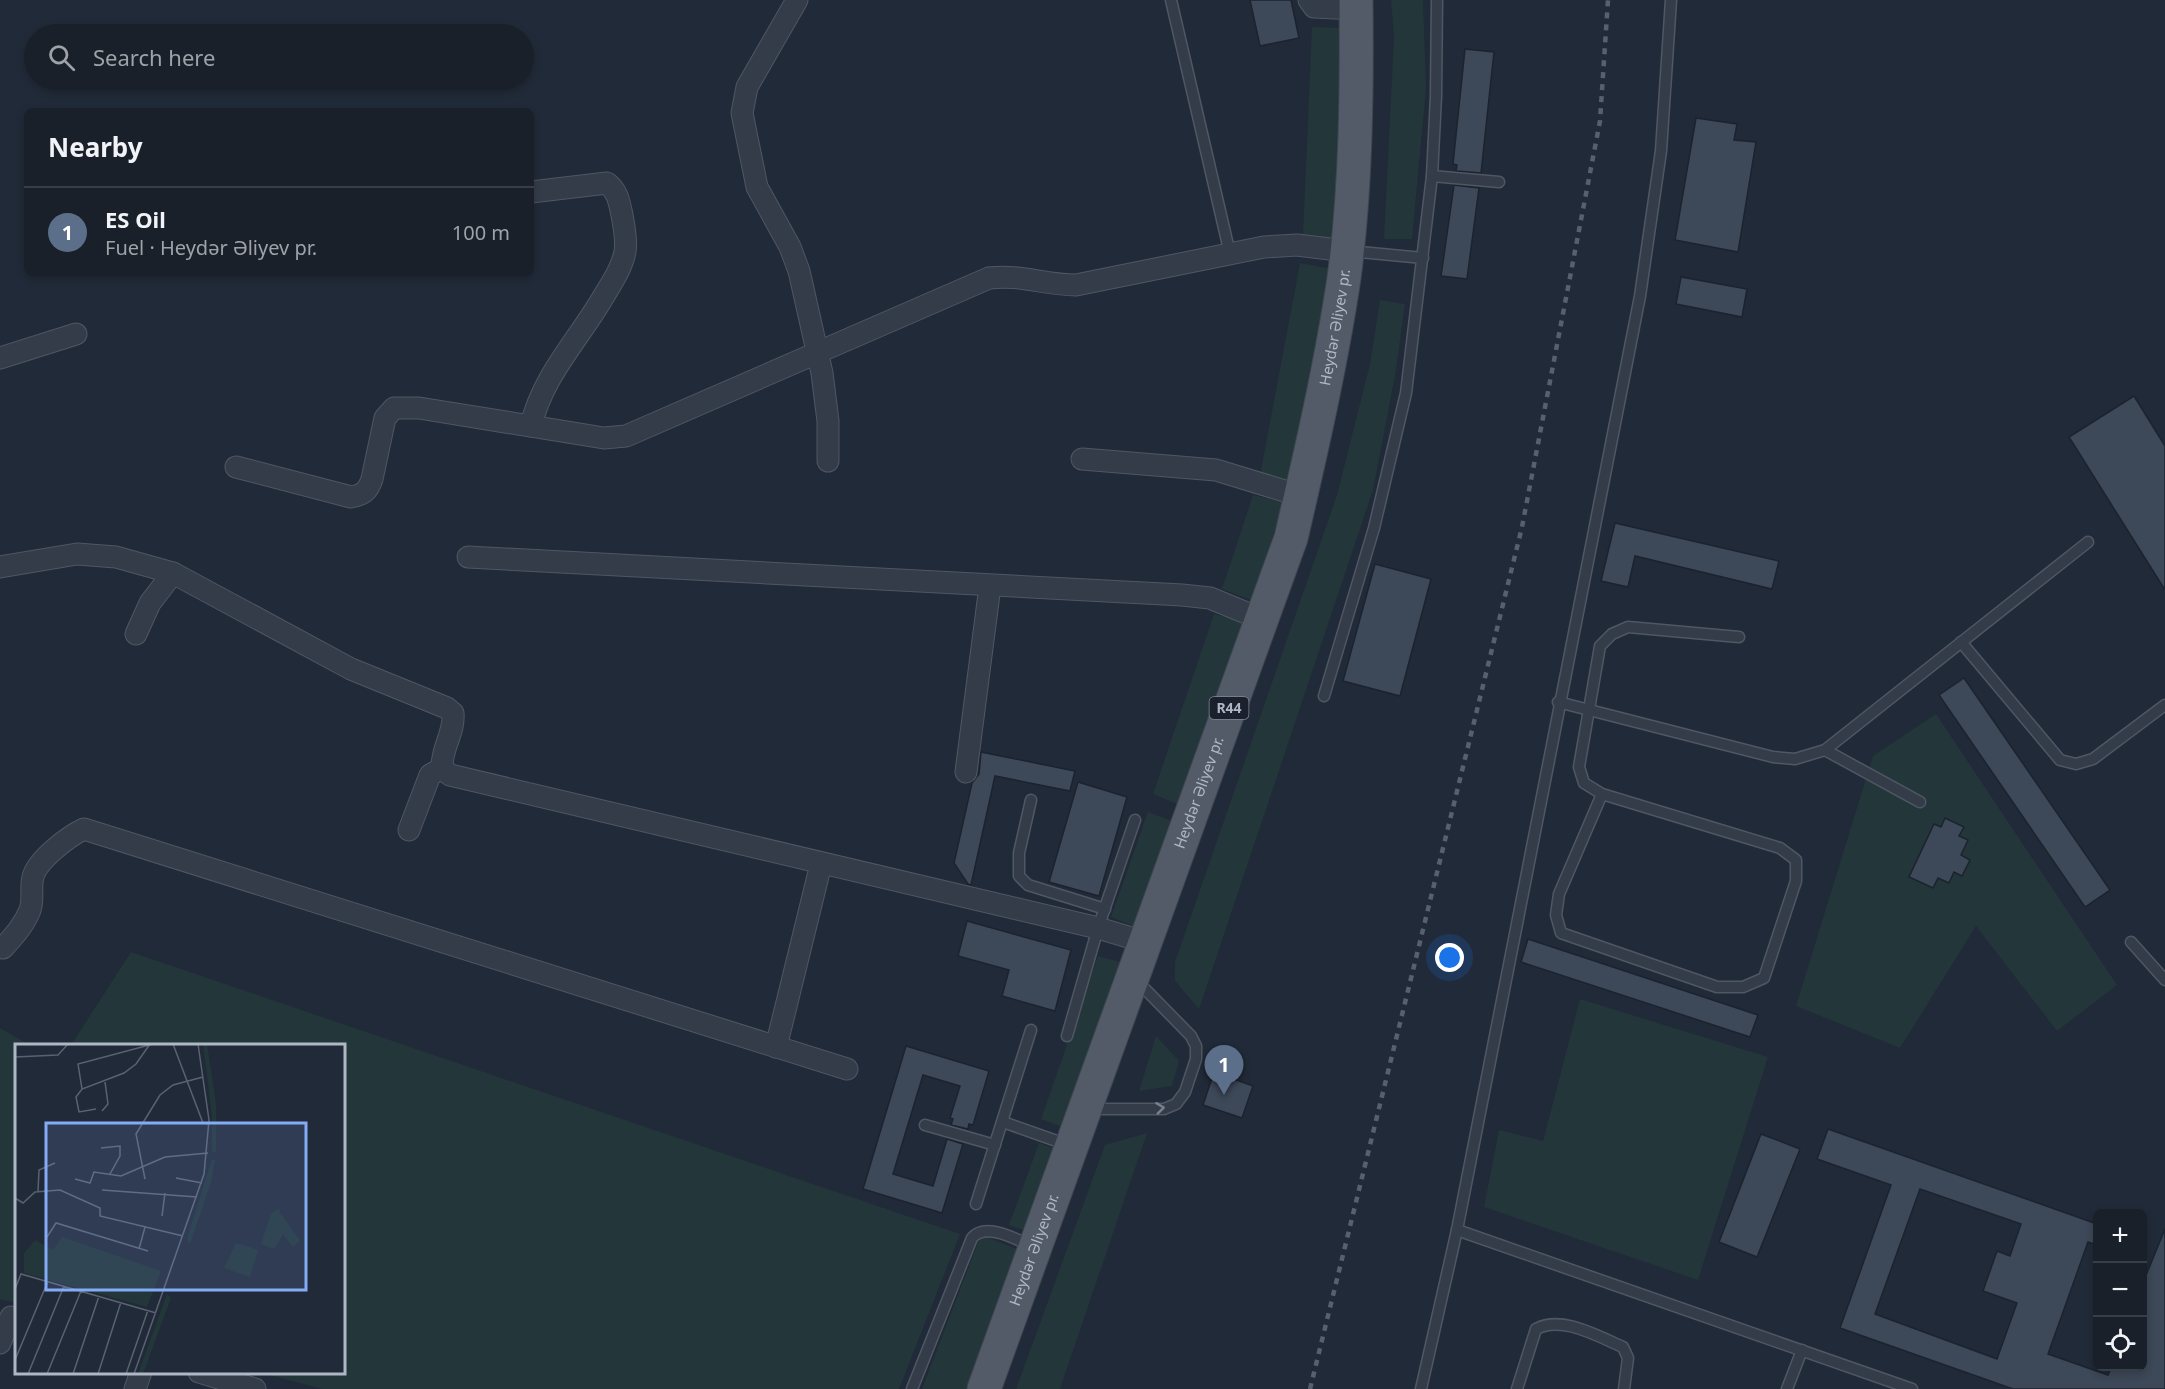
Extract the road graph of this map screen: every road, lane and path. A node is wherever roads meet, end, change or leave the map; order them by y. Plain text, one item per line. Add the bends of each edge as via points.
1 (797, 0) edge
2 (1171, 0) edge
3 (1309, 0) edge
4 (1437, 0) edge
5 (1671, 0) edge
6 (1362, 3) edge
7 (1432, 176) junction
8 (1499, 182) dead end
9 (534, 192) edge
10 (1353, 252) junction
11 (1230, 254) junction
12 (1423, 258) junction
13 (76, 334) dead end
14 (818, 352) junction
15 (0, 358) edge
16 (531, 426) junction
17 (1082, 459) dead end
18 (828, 461) dead end
19 (236, 467) dead end
20 (1301, 496) junction
21 (2088, 542) dead end
22 (468, 557) dead end
23 (0, 567) edge
24 (173, 573) junction
25 (990, 586) junction
26 (1261, 619) junction
27 (136, 634) dead end
28 (1739, 637) dead end
29 (1961, 642) junction
30 (1324, 696) dead end
31 (1558, 702) junction
32 (2165, 705) edge
33 (1589, 710) junction
34 (1825, 750) junction
35 (442, 768) junction
36 (966, 772) dead end
37 (1602, 794) junction
38 (1031, 800) dead end
39 (1920, 802) dead end
40 (1135, 820) dead end
41 (409, 830) dead end
42 (821, 864) junction
43 (1101, 918) junction
44 (1145, 942) junction
45 (2131, 942) dead end
46 (3, 948) dead end
47 (2165, 980) edge
48 (1145, 989) junction
49 (1031, 1030) dead end
50 (1066, 1036) dead end
51 (776, 1047) junction
52 (847, 1069) dead end
53 (1102, 1109) junction
54 (1003, 1122) junction
55 (925, 1125) dead end
56 (995, 1145) junction
57 (1071, 1146) junction
58 (976, 1204) dead end
59 (1457, 1230) junction
60 (1035, 1247) junction
61 (9, 1317) edge
62 (0, 1343) edge
63 (1802, 1350) junction
64 (140, 1374) edge
65 (206, 1374) edge
66 (135, 1389) edge
67 (255, 1389) edge
68 (912, 1389) edge
69 (984, 1389) edge
70 (1002, 1389) edge
71 (1421, 1389) edge
72 (1517, 1389) edge
73 (1624, 1389) edge
74 (1787, 1389) edge
75 (1912, 1389) edge

1 - 14 street via 747,87 742,113 757,187 799,271
2 - 11 lane
3 - 6 street via 1314,7
4 - 7 lane
5 - 31 lane via 1652,224
6 - 10 main road, Heydər Əliyev pr. / R44 via 1369,154
7 - 8 lane
7 - 12 lane
9 - 16 street via 607,183 617,191 626,235 618,271 544,388
10 - 11 street via 1297,245
10 - 12 lane
10 - 20 main road, Heydər Əliyev pr. / R44 via 1344,277
10 - 48 main road, Heydər Əliyev pr. / R44 via 1358,281 1306,541
11 - 14 street via 1076,285 1007,276 989,278
12 - 30 lane via 1406,393 1374,528
13 - 15 street
14 - 16 street via 626,436 604,438
14 - 18 street via 828,421
16 - 19 street via 419,408 394,408 385,418 369,489 361,496 351,497
17 - 20 street via 1216,470
20 - 26 main road, Heydər Əliyev pr. / R44 via 1291,538
21 - 29 lane
22 - 25 street
23 - 24 street via 77,554 116,557
24 - 27 street via 150,603
24 - 35 street via 351,669 447,708 453,713 454,722
25 - 26 street via 1210,598
25 - 36 street
26 - 44 main road, Heydər Əliyev pr. / R44
28 - 33 lane via 1628,627 1612,634 1600,646
29 - 32 lane via 2060,760 2076,764 2093,759
29 - 34 lane
31 - 33 lane
31 - 59 lane
33 - 34 lane via 1773,757 1795,759
33 - 37 lane via 1579,767 1584,783
34 - 39 lane
35 - 41 street via 430,776
35 - 42 street via 450,775
37 - 37 lane via 1780,848 1796,860 1796,881 1764,978 1743,987 1717,987 1561,933 1556,915 1559,894
38 - 43 lane via 1018,853 1019,876 1028,885
40 - 43 lane
42 - 43 street
42 - 51 street
43 - 44 street
43 - 50 lane
44 - 57 main road, Heydər Əliyev pr. / R44
45 - 47 lane
46 - 51 street via 24,925 32,906 33,876 38,868 69,836 84,829
48 - 53 main road, Heydər Əliyev pr. / R44
53 -> 48 lane via 1164,1109 1176,1104 1185,1092 1196,1059 1196,1046
49 - 54 lane
51 - 52 street
53 - 70 main road, Heydər Əliyev pr. / R44
54 - 56 lane
54 - 57 lane
55 - 56 lane
56 - 58 lane
57 - 60 main road, Heydər Əliyev pr. / R44
59 - 63 lane
59 - 71 lane
60 - 68 lane via 987,1230 972,1238
60 - 69 main road, Heydər Əliyev pr. / R44
61 - 62 street
63 - 74 lane
63 - 75 lane
64 - 66 street
65 - 67 street
72 - 73 lane via 1536,1329 1546,1323 1567,1325 1623,1347 1628,1358

